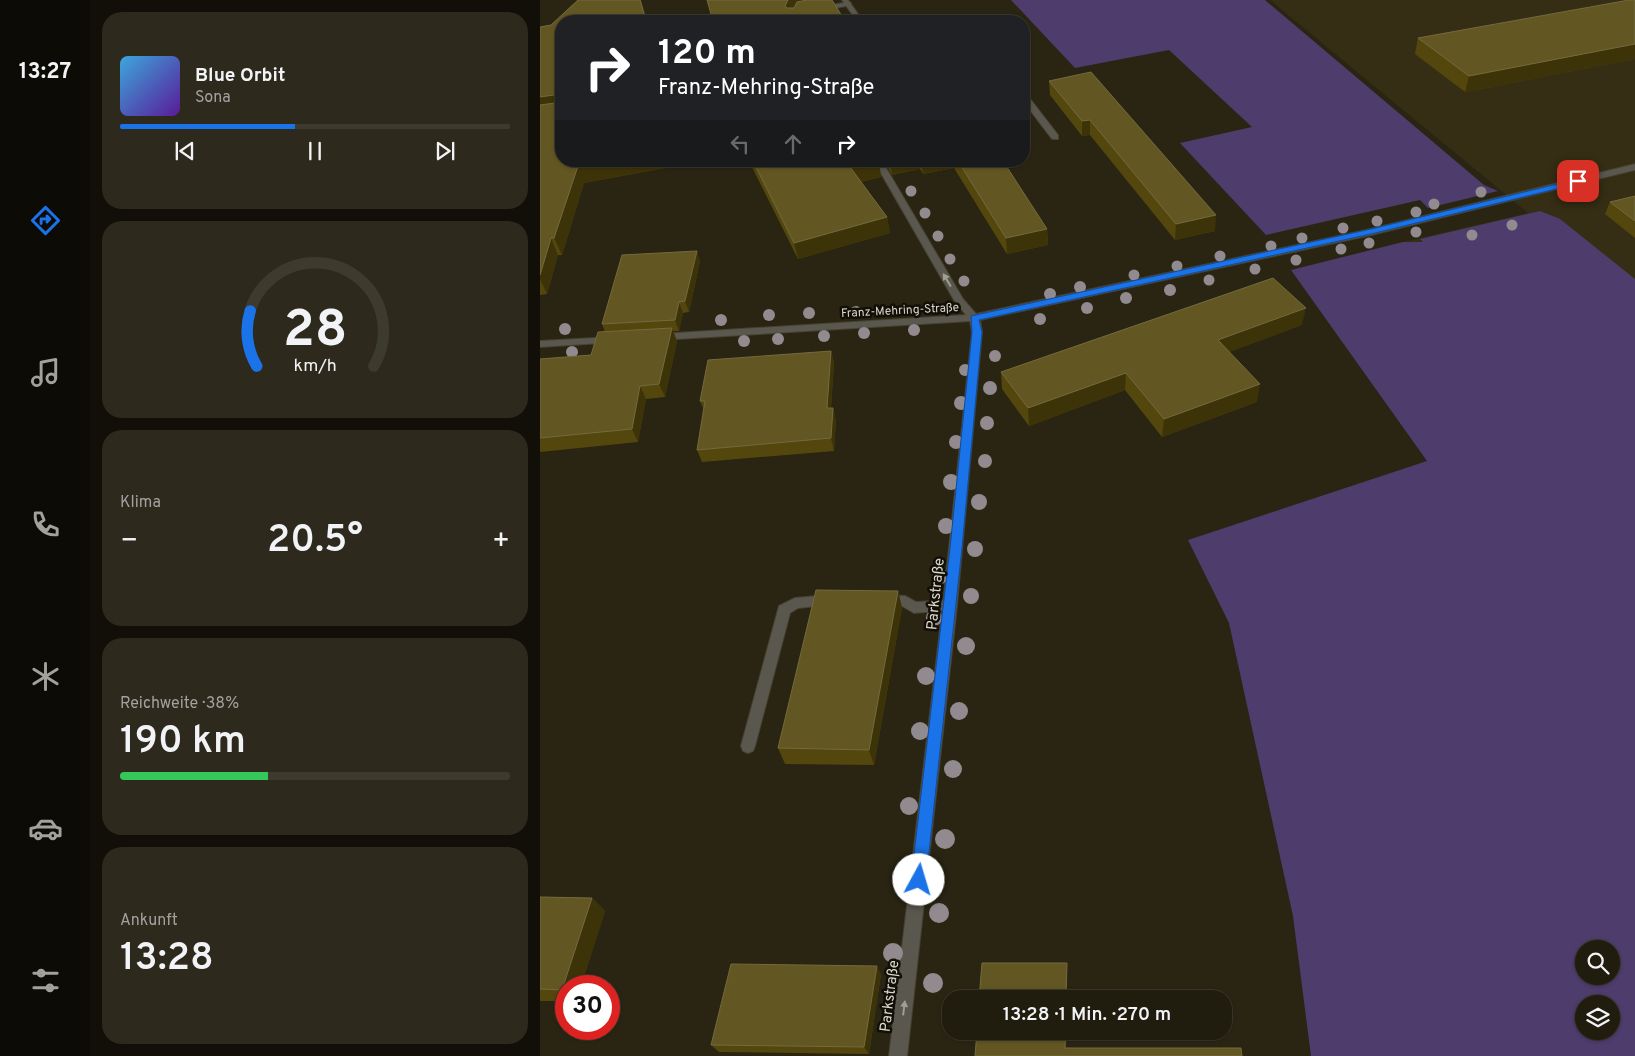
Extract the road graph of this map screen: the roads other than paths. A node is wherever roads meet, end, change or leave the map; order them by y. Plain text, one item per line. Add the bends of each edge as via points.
1 (847, 2) edge
2 (786, 10) edge
3 (795, 13) joint
4 (856, 15) edge
5 (1030, 104) edge
6 (1056, 137) dead end
7 (881, 167) edge
8 (1635, 167) edge
9 (974, 318) junction
10 (648, 338) edge
11 (629, 339) edge
12 (540, 344) edge
13 (846, 600) edge
14 (873, 600) edge
15 (950, 605) junction
16 (748, 746) dead end
17 (898, 1056) edge

1 - 3 street
1 - 4 street
2 - 3 street
5 - 6 street
9 -> 7 street via 959,300
8 - 9 street, Franz-Mehring-Straße via 1371,232
9 - 10 street, Franz-Mehring-Straße
9 - 15 street, Parkstraße via 977,332
11 - 12 street
13 - 16 street via 810,600 795,603 784,610
14 - 15 street via 905,601 914,608
17 -> 15 street, Parkstraße

